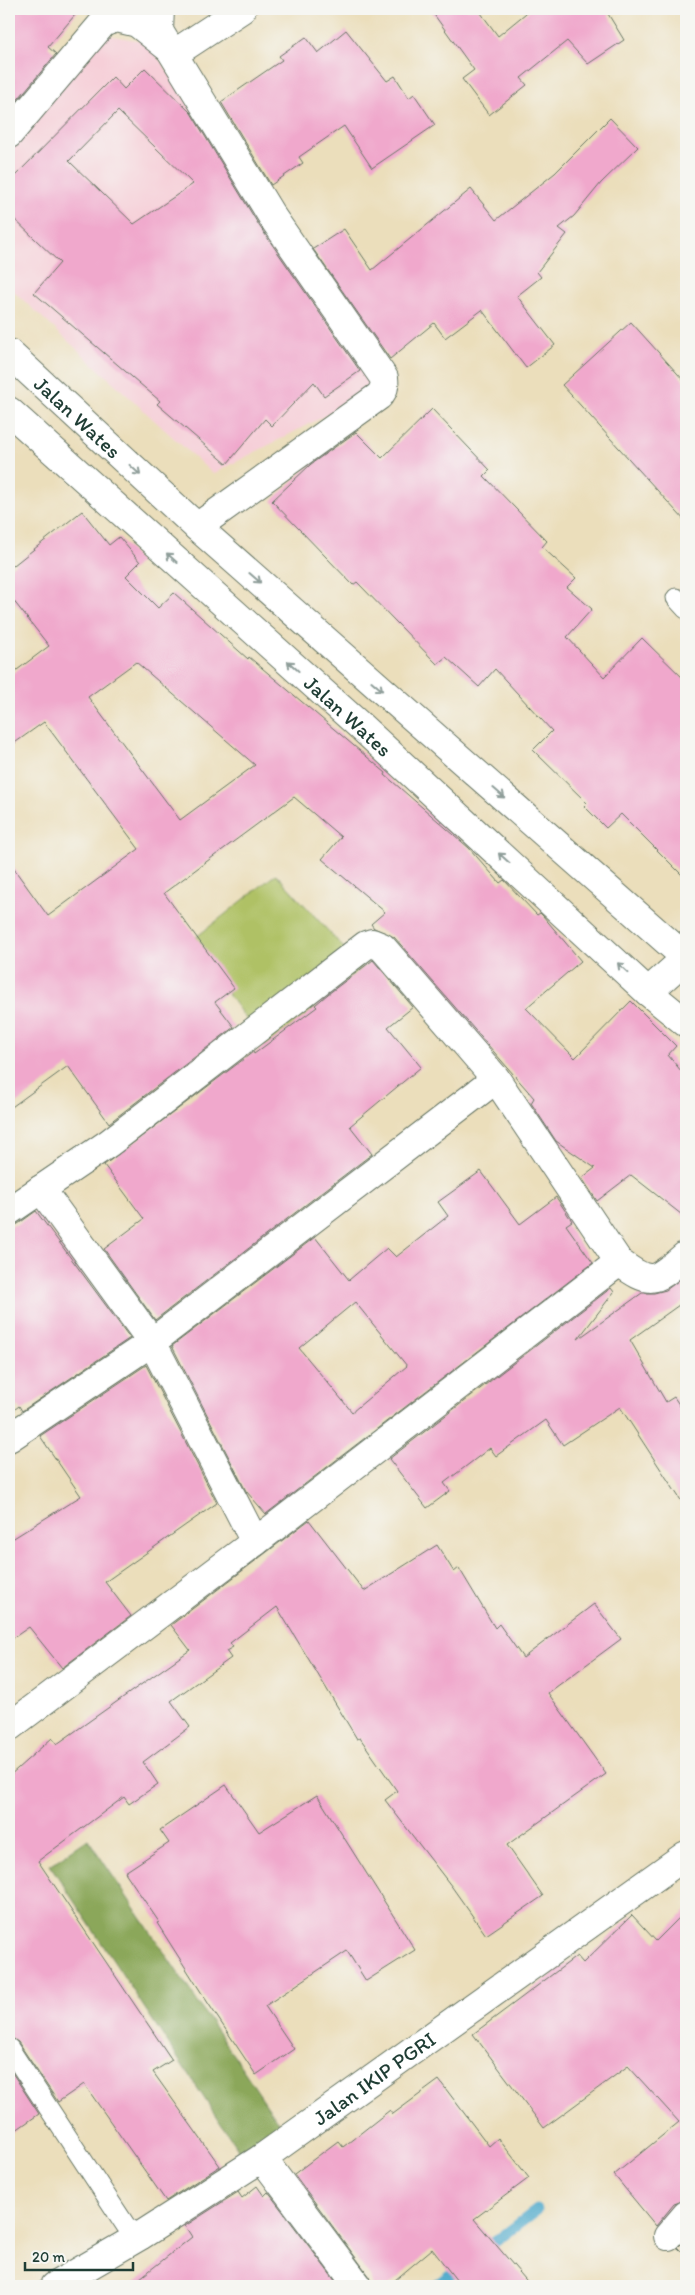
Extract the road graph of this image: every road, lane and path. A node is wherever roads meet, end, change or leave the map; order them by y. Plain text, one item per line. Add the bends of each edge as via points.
1 (160, 9) edge
2 (242, 9) edge
3 (175, 54) junction
4 (9, 134) edge
5 (9, 353) edge
6 (9, 411) edge
7 (197, 527) junction
8 (686, 958) edge
9 (648, 992) junction
10 (686, 1023) edge
11 (496, 1079) junction
12 (41, 1190) junction
13 (9, 1211) edge
14 (686, 1255) edge
15 (619, 1262) junction
16 (152, 1342) junction
17 (9, 1438) edge
18 (255, 1542) junction
19 (9, 1727) edge
20 (686, 1855) edge
21 (9, 2048) edge
22 (262, 2158) junction
23 (686, 2215) edge
24 (140, 2236) junction
25 (668, 2236) dead end
26 (54, 2286) edge
27 (358, 2286) edge

1 - 3 street via 159,31
2 - 3 street
3 - 4 street via 137,23 116,18 103,23
3 - 7 street via 273,218 384,378 385,384 379,396
5 -> 7 street, Jalan Wates
9 -> 6 street, Jalan Wates via 358,724
7 -> 8 street, Jalan Wates
8 - 9 street
9 - 10 street, Jalan Wates
11 - 12 street via 382,947 372,943 109,1143
11 - 15 street
11 - 16 street
12 - 13 street
12 - 16 street
14 - 15 street via 664,1273 648,1278 638,1276
15 - 18 street
16 - 17 street
16 - 18 street
18 - 19 street
20 - 22 street, Jalan IKIP PGRI
21 - 24 lane via 126,2226
22 - 24 street, Jalan IKIP PGRI
22 - 27 street
23 - 25 street
24 - 26 street, Jalan IKIP PGRI

